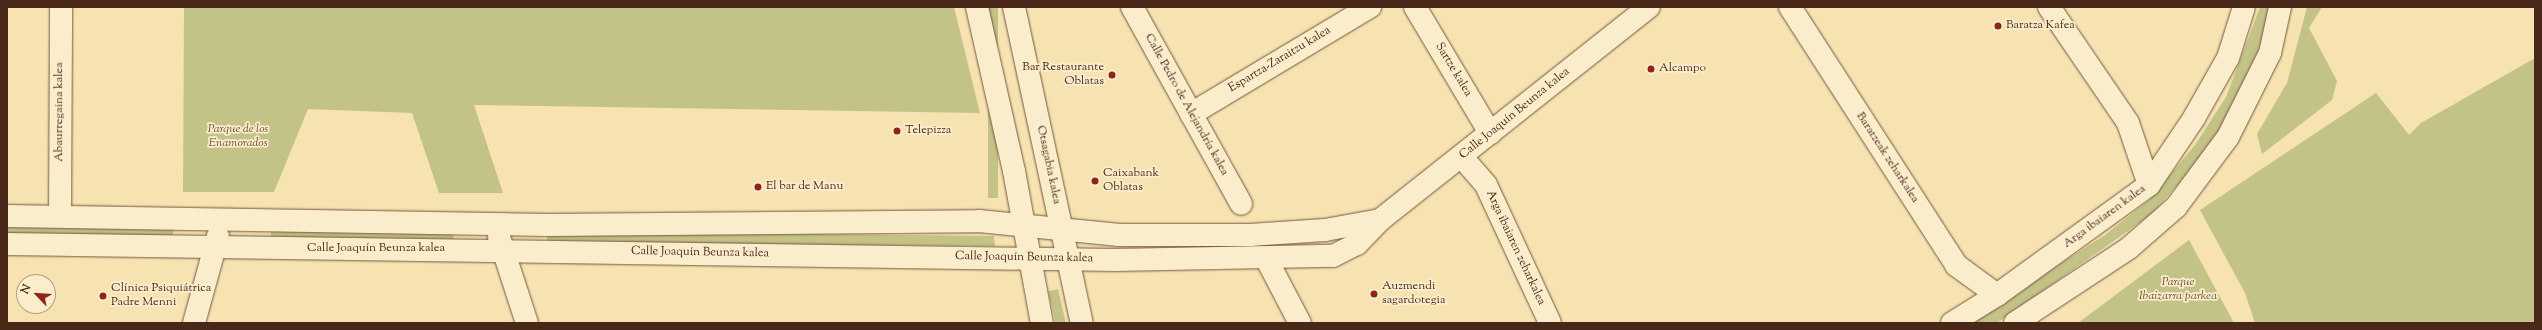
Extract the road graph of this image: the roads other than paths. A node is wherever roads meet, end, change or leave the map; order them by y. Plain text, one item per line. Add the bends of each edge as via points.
1 (61, 7) edge
2 (977, 7) edge
3 (1014, 7) edge
4 (1132, 7) edge
5 (1370, 7) edge
6 (1415, 7) edge
7 (1648, 7) edge
8 (1790, 7) edge
9 (2049, 7) edge
10 (2244, 7) edge
11 (2280, 7) edge
12 (1191, 114) junction
13 (1490, 133) junction
14 (1461, 156) junction
15 (2149, 185) junction
16 (1241, 204) dead end
17 (7, 216) edge
18 (60, 216) junction
19 (1380, 220) junction
20 (221, 221) junction
21 (497, 224) junction
22 (1023, 224) junction
23 (1062, 232) junction
24 (7, 244) edge
25 (216, 249) junction
26 (502, 250) junction
27 (1029, 259) junction
28 (1068, 259) junction
29 (1267, 260) junction
30 (1997, 295) junction
31 (194, 323) edge
32 (526, 323) edge
33 (1042, 323) edge
34 (1082, 323) edge
35 (1300, 323) edge
36 (1550, 323) edge
37 (1952, 323) edge
38 (2016, 323) edge

1 - 18 street, Abaurregaina kalea
2 - 22 street
3 - 23 street, Otsagabia kalea
4 - 12 street, Calle Pedro de Alejandría kalea
5 - 12 street, Espartza-Zaraitzu kalea
6 - 13 street, Sartze kalea
7 - 13 street, Calle Joaquín Beunza kalea
8 - 30 street, Baratzeak zeharkalea via 1956,266
9 - 15 street via 2128,123
10 - 15 street, Arga ibaiaren kalea via 2228,58 2194,118
11 - 38 street via 2270,53 2228,137 2182,212
12 - 16 street, Calle Pedro de Alejandría kalea
13 - 14 street, Calle Joaquín Beunza kalea
14 - 19 street, Calle Joaquín Beunza kalea
14 - 36 street, Arga ibaiaren zeharkalea via 1486,185
15 - 30 street, Arga ibaiaren kalea
17 - 18 street, Calle Joaquín Beunza kalea
18 - 20 street, Calle Joaquín Beunza kalea
19 - 23 street, Calle Joaquín Beunza kalea via 1325,230 1250,235
19 - 29 street, Calle Joaquín Beunza kalea via 1357,244 1333,256
20 - 21 street, Calle Joaquín Beunza kalea
20 - 25 street
21 - 22 street, Calle Joaquín Beunza kalea via 979,221
21 - 26 street
22 - 23 street, Calle Joaquín Beunza kalea
22 - 27 street
23 - 28 street, Otsagabia kalea
24 - 25 street, Calle Joaquín Beunza kalea
25 - 26 street, Calle Joaquín Beunza kalea
25 - 31 street
26 - 27 street, Calle Joaquín Beunza kalea
26 - 32 street
27 - 28 street, Calle Joaquín Beunza kalea
27 - 33 street
28 - 29 street, Calle Joaquín Beunza kalea
28 - 34 street, Otsagabia kalea
29 - 35 street
30 - 37 street, Arga ibaiaren kalea

